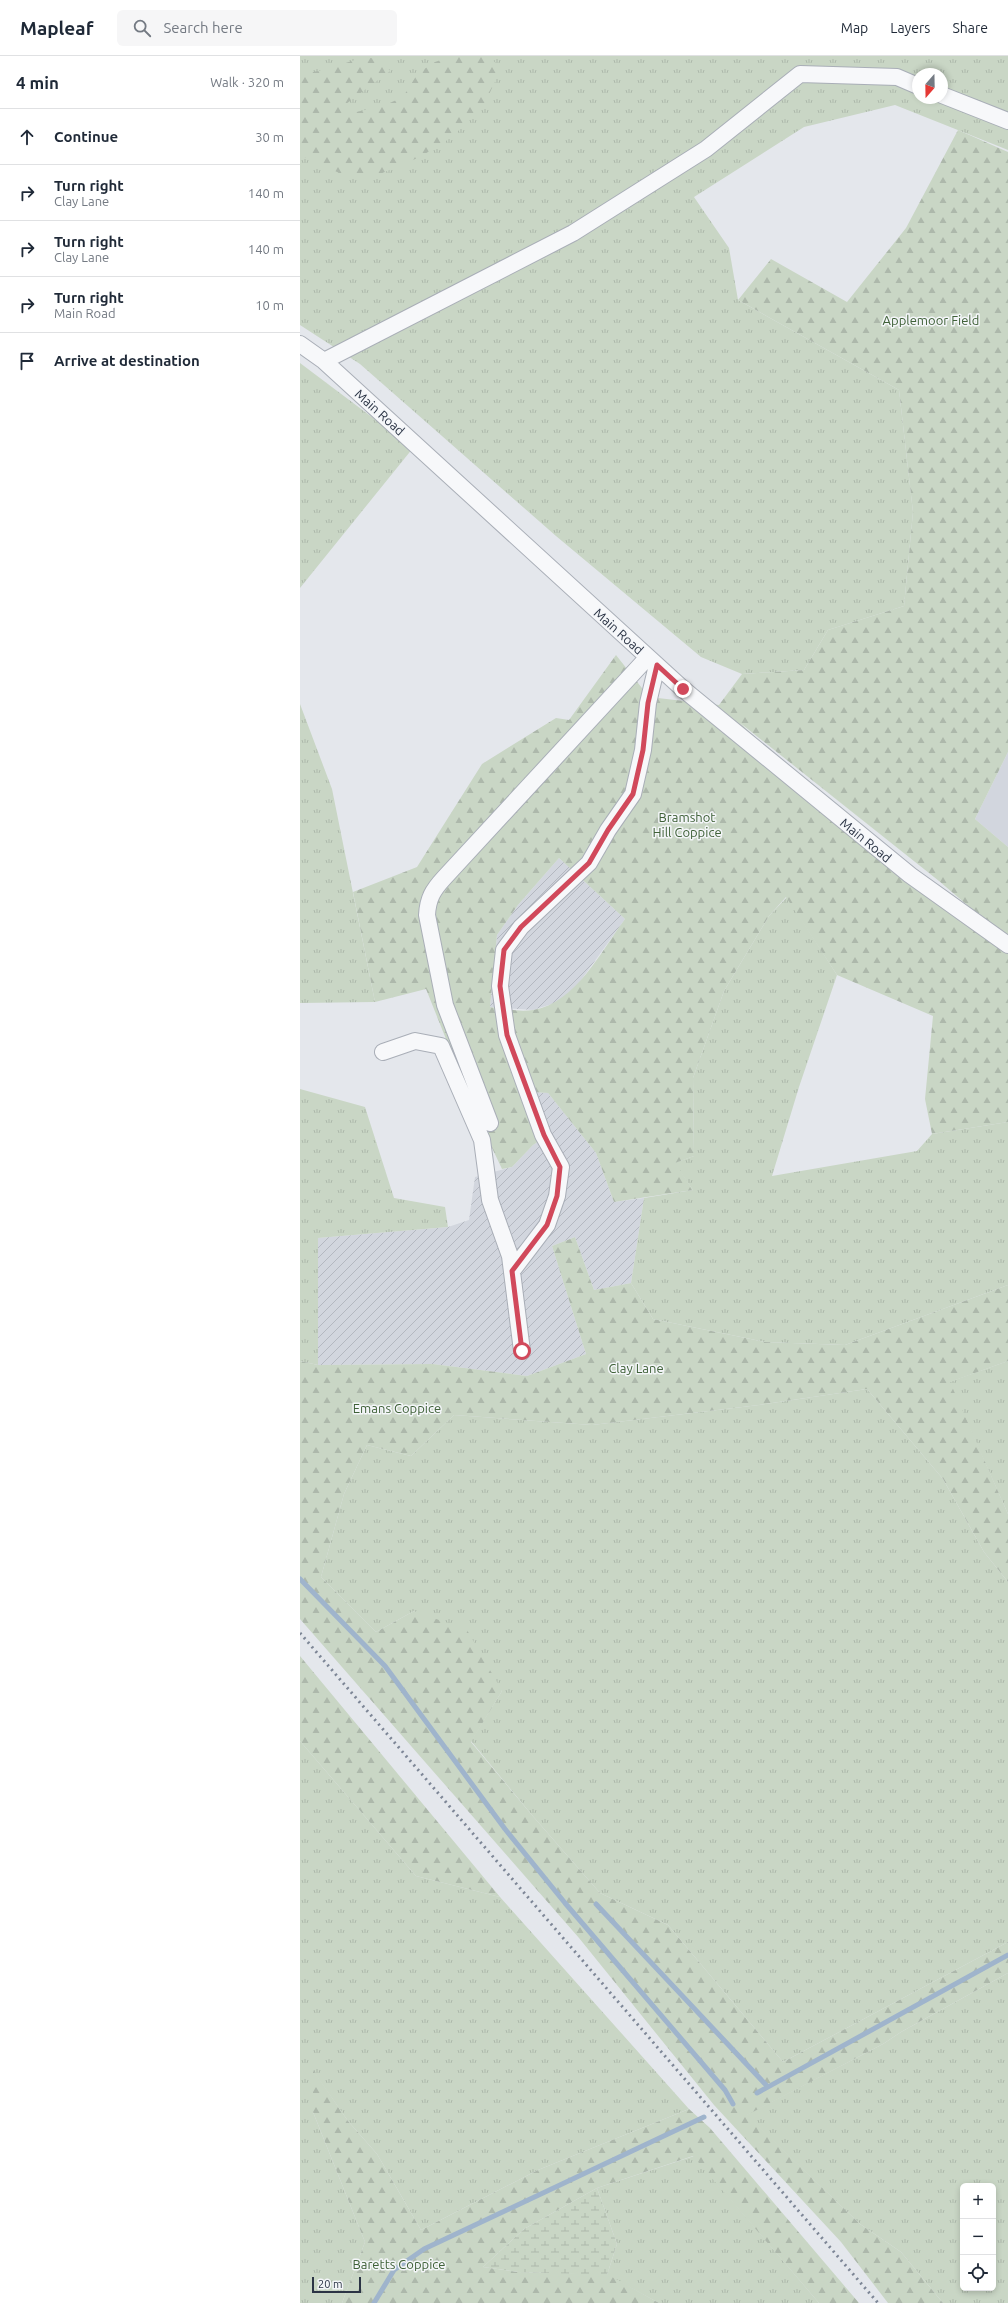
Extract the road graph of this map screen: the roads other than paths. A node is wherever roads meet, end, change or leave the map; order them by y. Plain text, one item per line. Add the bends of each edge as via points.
1 (912, 83) edge
2 (948, 97) edge
3 (1008, 121) edge
4 (300, 344) edge
5 (324, 361) junction
6 (652, 661) junction
7 (1008, 945) edge
8 (383, 1052) dead end
9 (490, 1123) dead end
10 (512, 1271) junction
11 (522, 1351) dead end

1 - 5 street via 897,77 800,74 706,149 573,233
2 - 3 street
4 - 5 street, Main Road
5 - 6 street, Main Road
6 - 7 street, Main Road via 910,875
6 - 9 street via 431,893 427,915 445,1006
6 - 10 street via 643,750 633,794 589,863 521,927 504,950 500,986 507,1035 544,1135 560,1167 557,1196 547,1225
8 - 10 street via 415,1041 441,1046 458,1090 482,1140 490,1200 510,1256
10 - 11 street

